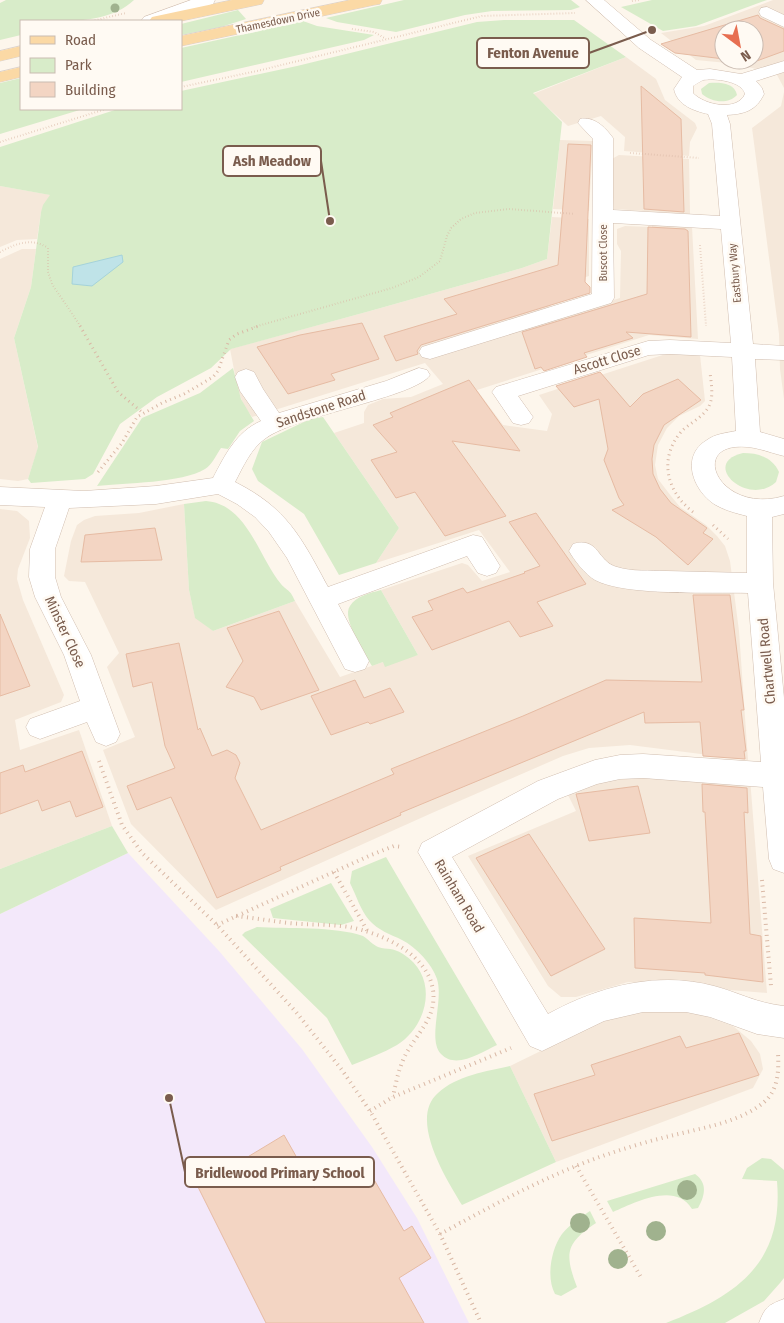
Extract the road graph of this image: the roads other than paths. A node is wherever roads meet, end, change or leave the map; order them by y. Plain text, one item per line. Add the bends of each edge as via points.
1 (207, 0) edge
2 (256, 0) edge
3 (374, 0) edge
4 (281, 3) dead end
5 (598, 4) edge
6 (767, 12) dead end
7 (153, 20) edge
8 (163, 20) edge
9 (784, 22) edge
10 (243, 29) junction
11 (182, 41) edge
12 (20, 51) edge
13 (0, 56) edge
14 (784, 66) edge
15 (20, 72) edge
16 (695, 76) junction
17 (0, 77) edge
18 (742, 80) junction
19 (716, 110) junction
20 (587, 123) dead end
21 (603, 216) junction
22 (731, 223) junction
23 (743, 350) junction
24 (430, 352) dead end
25 (784, 353) edge
26 (419, 375) dead end
27 (246, 377) dead end
28 (521, 417) dead end
29 (274, 423) junction
30 (748, 438) junction
31 (784, 448) edge
32 (221, 485) junction
33 (0, 496) edge
34 (72, 500) junction
35 (772, 507) edge
36 (582, 551) dead end
37 (488, 566) dead end
38 (749, 582) junction
39 (323, 599) junction
40 (355, 662) dead end
41 (95, 707) junction
42 (40, 727) dead end
43 (106, 734) road end
44 (778, 776) junction
45 (784, 859) edge
46 (779, 1022) edge
47 (784, 1318) edge
48 (778, 1323) edge

1 - 7 street
2 - 8 main road, Thamesdown Drive
3 - 10 main road, Thamesdown Drive
4 - 10 main road via 270,14
5 - 16 street via 645,44
6 - 9 street
10 - 11 main road, Thamesdown Drive
12 - 13 main road
14 - 18 street
15 - 17 main road
16 - 18 street via 724,74
16 - 19 street via 684,86 683,92 694,104
18 - 19 street via 753,90 751,101 738,109
19 - 22 street, Eastbury Way via 721,124
20 - 21 street, Buscot Close via 603,138
21 - 22 street, Buscot Close
21 - 24 street, Buscot Close via 603,298
22 - 23 street, Eastbury Way
23 - 25 street, Ascott Close
23 - 28 street, Ascott Close via 657,347 634,351 504,392
23 - 30 street, Eastbury Way
26 - 29 street, Sandstone Road via 394,386
27 - 29 street
29 - 32 street, Sandstone Road via 247,441
30 - 31 street via 769,441
30 - 35 street via 724,441 713,448 703,468 706,480 727,499 750,508
32 - 34 street via 156,495
32 - 39 street via 256,504 278,526
33 - 34 street
34 - 41 street, Minster Close via 43,548 42,580 46,595 73,643
35 - 38 street, Chartwell Road
36 - 38 street via 598,568 614,577
37 - 39 street via 473,544
38 - 44 street, Chartwell Road
39 - 40 street
41 - 42 street
41 - 43 street, Minster Close
44 - 45 street, Chartwell Road
44 - 46 street, Rainham Road via 643,766 595,772 548,790 433,852 542,1035 592,1008 652,995 712,1001 753,1017
47 - 48 street

